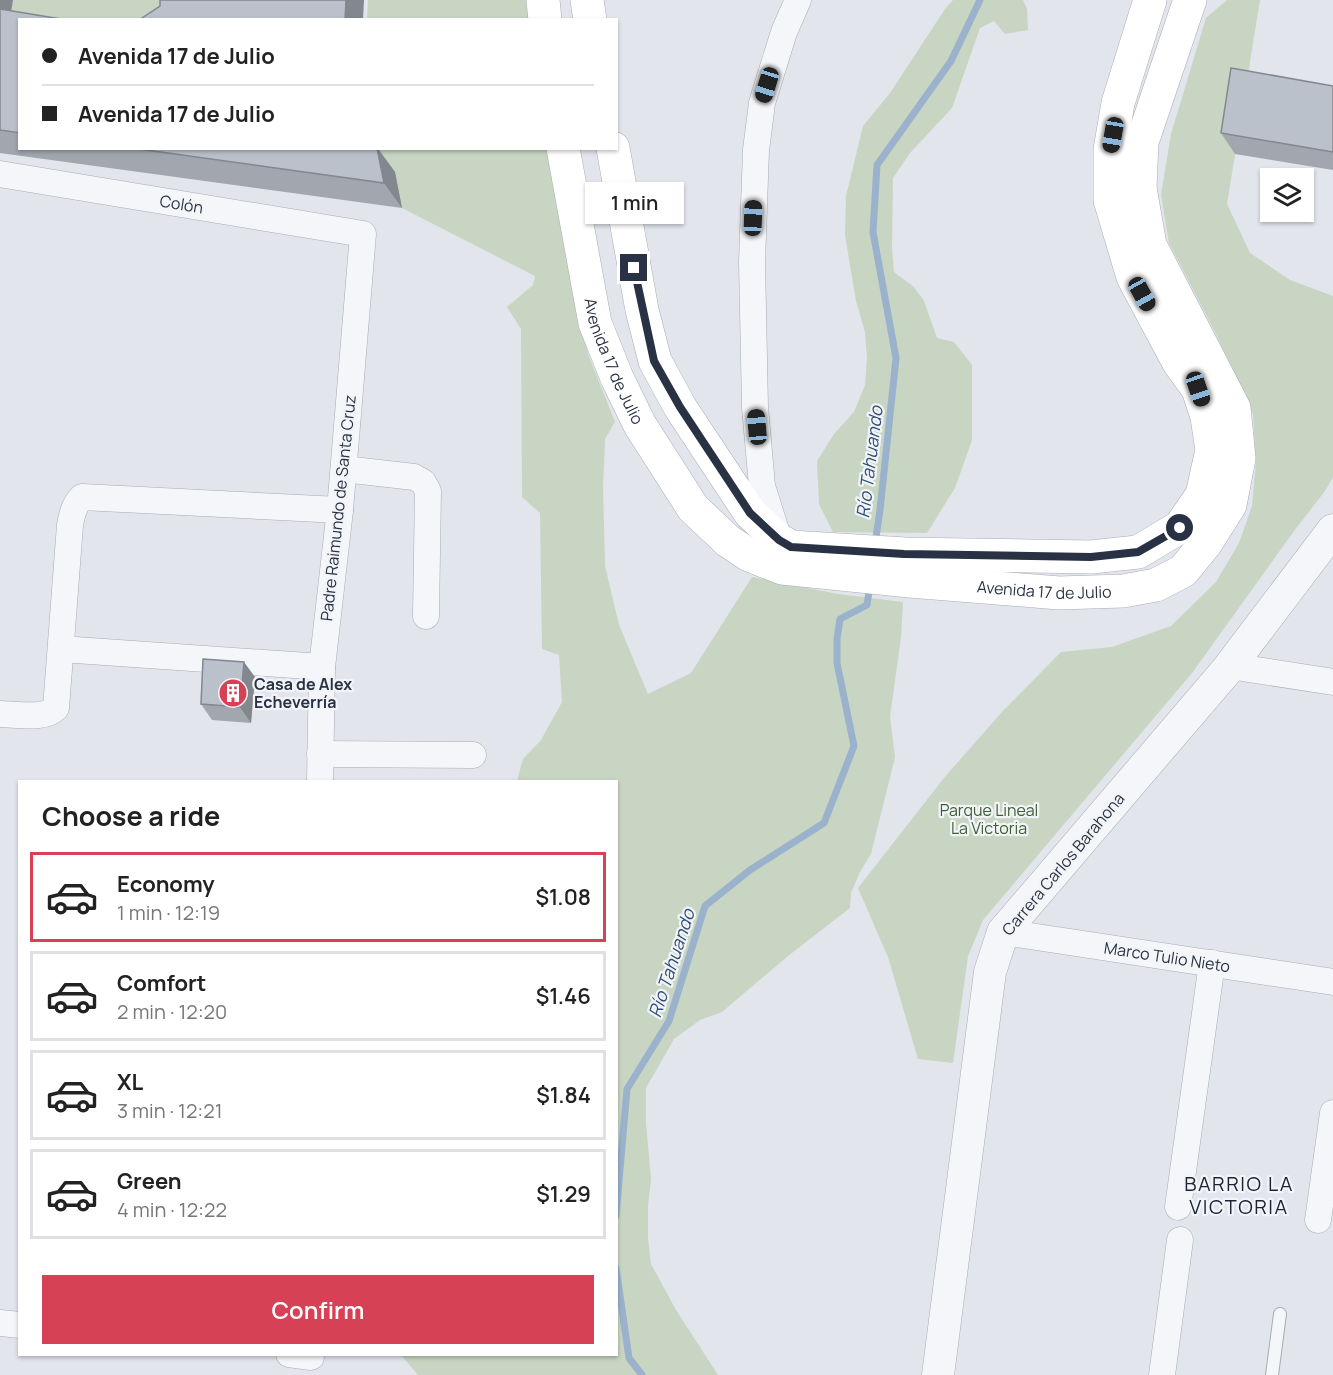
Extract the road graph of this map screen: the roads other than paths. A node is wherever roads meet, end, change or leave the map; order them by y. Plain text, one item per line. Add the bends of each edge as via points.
1 (543, 0) edge
2 (587, 0) edge
3 (798, 0) edge
4 (1150, 0) edge
5 (1190, 0) edge
6 (545, 18) edge
7 (590, 18) edge
8 (563, 150) edge
9 (613, 150) edge
10 (0, 174) edge
11 (363, 234) joint
12 (344, 469) junction
13 (756, 500) junction
14 (340, 510) junction
15 (1333, 530) edge
16 (784, 552) junction
17 (908, 568) junction
18 (426, 616) dead end
19 (61, 649) junction
20 (1230, 666) junction
21 (322, 667) junction
22 (1333, 682) edge
23 (0, 714) edge
24 (320, 754) junction
25 (473, 755) dead end
26 (320, 780) edge
27 (1003, 932) junction
28 (1212, 963) junction
29 (1333, 982) edge
30 (1333, 1113) edge
31 (1178, 1208) dead end
32 (1318, 1220) dead end
33 (1180, 1240) dead end
34 (1280, 1314) dead end
35 (0, 1323) edge
36 (18, 1325) edge
37 (938, 1375) edge
38 (1162, 1375) edge
39 (1272, 1375) edge

1 - 6 main road
2 - 7 main road
3 - 13 street via 762,103 756,150 752,262
4 - 17 main road, Avenida 17 de Julio via 1118,103 1110,150 1110,200 1133,277 1179,363 1198,389 1207,417 1212,450 1202,495 1180,528 1138,552
5 - 17 main road, Avenida 17 de Julio via 1142,142 1140,188 1150,245 1234,408 1239,458 1230,505 1183,572 1156,585 1123,591 1059,593
8 - 16 main road, Avenida 17 de Julio via 595,323 640,425 693,508 728,541 749,555
9 - 13 main road via 654,361 680,407
10 - 11 street, Colón
11 - 12 street, Padre Raimundo de Santa Cruz
12 - 14 street, Padre Raimundo de Santa Cruz
12 - 18 street via 414,477 423,482 428,491
13 - 16 main road
14 - 19 street via 82,497 70,525
14 - 21 street, Padre Raimundo de Santa Cruz
15 - 20 street, Carrera Carlos Barahona
16 - 17 main road, Avenida 17 de Julio
19 - 21 street
19 - 23 street via 57,708 44,715
20 - 22 street
20 - 27 street, Carrera Carlos Barahona
21 - 24 street, Padre Raimundo de Santa Cruz
24 - 25 street
24 - 26 street, Padre Raimundo de Santa Cruz
27 - 28 street, Marco Tulio Nieto
27 - 37 street, Carrera Carlos Barahona via 990,972
28 - 29 street, Marco Tulio Nieto
28 - 31 street
30 - 32 street
33 - 38 street
34 - 39 lane
35 - 36 street

